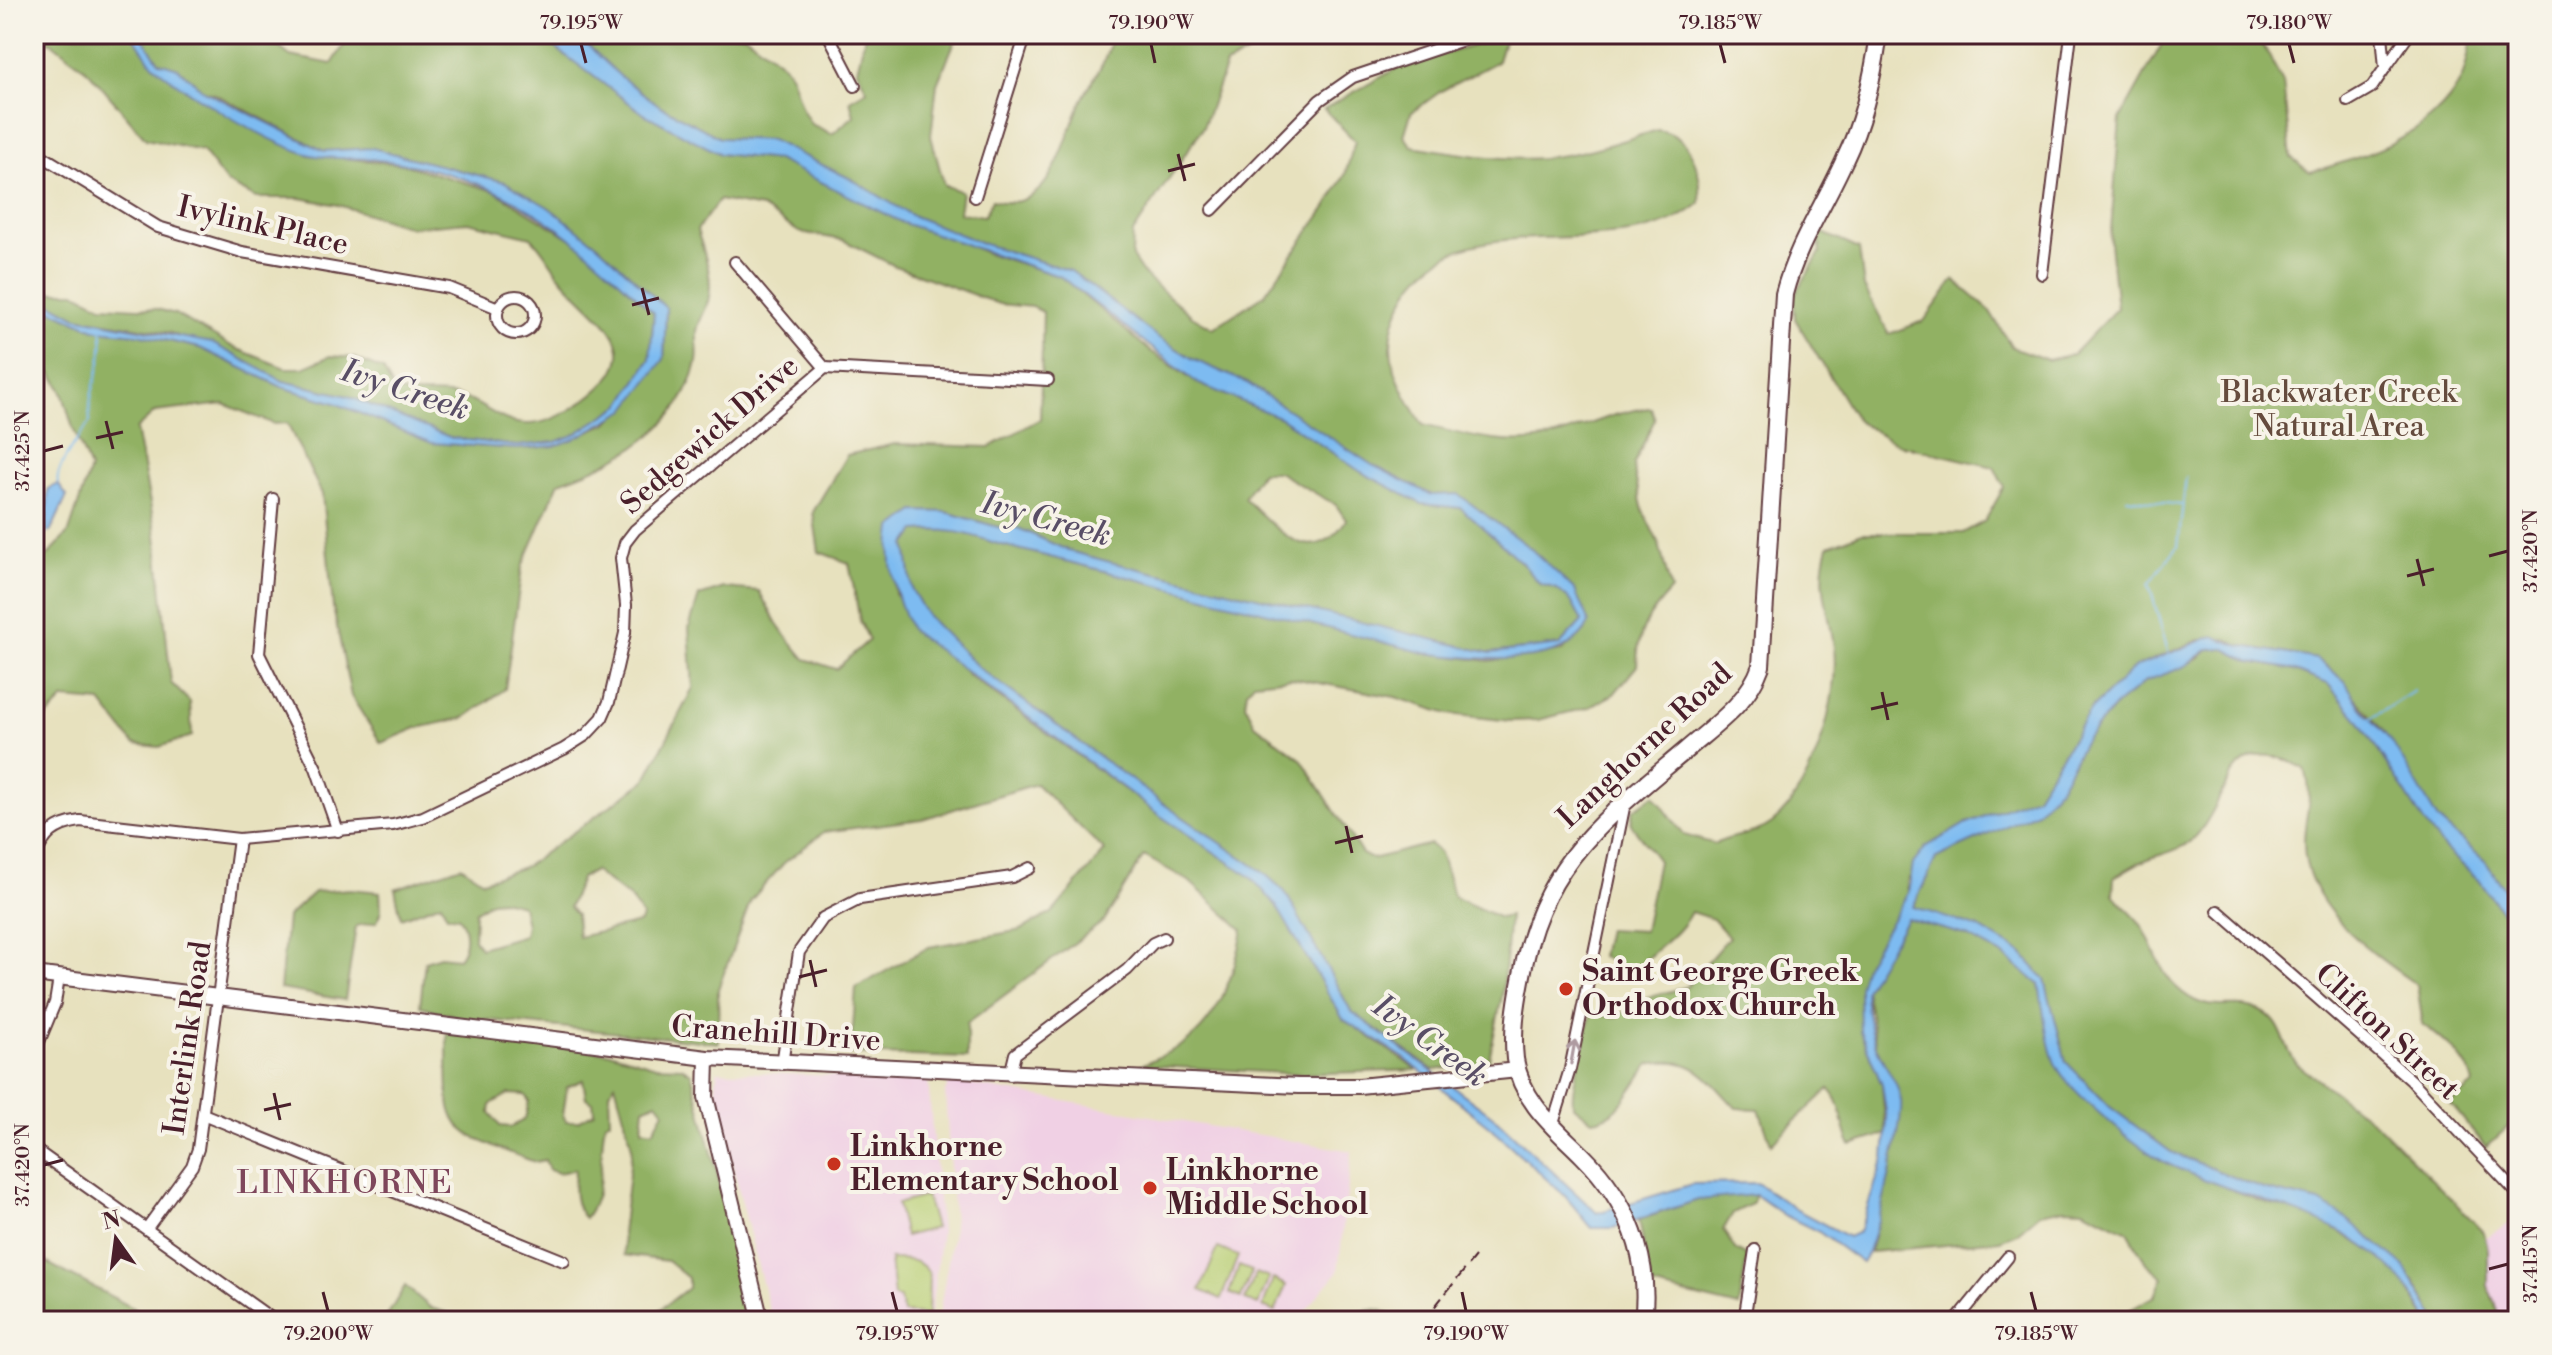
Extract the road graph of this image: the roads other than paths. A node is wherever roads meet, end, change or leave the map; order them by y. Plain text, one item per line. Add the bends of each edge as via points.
1 (828, 34) edge
2 (1026, 34) edge
3 (1481, 34) edge
4 (1879, 34) edge
5 (2071, 34) edge
6 (2382, 34) edge
7 (2409, 34) edge
8 (2385, 68) junction
9 (855, 86) dead end
10 (2348, 101) dead end
11 (34, 151) edge
12 (975, 197) dead end
13 (1212, 210) dead end
14 (735, 262) dead end
15 (2042, 274) dead end
16 (498, 308) dead end
17 (825, 368) junction
18 (1048, 380) dead end
19 (273, 499) dead end
20 (1625, 801) junction
21 (338, 831) junction
22 (239, 839) junction
23 (34, 858) edge
24 (1030, 868) dead end
25 (2218, 911) dead end
26 (1164, 938) dead end
27 (34, 974) edge
28 (59, 978) junction
29 (217, 997) junction
30 (34, 1054) edge
31 (707, 1058) junction
32 (782, 1064) junction
33 (1518, 1070) junction
34 (1010, 1075) junction
35 (203, 1114) junction
36 (1552, 1127) junction
37 (34, 1149) edge
38 (2518, 1194) edge
39 (147, 1228) junction
40 (1755, 1250) dead end
41 (2008, 1257) dead end
42 (564, 1261) dead end
43 (275, 1321) edge
44 (761, 1321) edge
45 (1643, 1321) edge
46 (1744, 1321) edge
47 (1956, 1321) edge

1 - 9 street
2 - 12 street
3 - 13 street via 1353,77 1320,100
4 - 20 main road, Langhorne Road via 1858,127 1798,249 1784,294 1758,674 1748,695
5 - 15 street
6 - 8 street
7 - 8 street
8 - 10 street via 2372,87
11 - 16 street, Ivylink Place via 158,227 242,252 449,288
14 - 17 street
17 - 18 street, Sedgewick Drive
17 - 21 street, Sedgewick Drive via 625,543 625,633 609,702 586,735 423,817
19 - 21 street via 259,654 316,768
20 - 33 main road, Langhorne Road via 1572,853 1546,897 1518,995
36 -> 20 street via 1570,1069
21 - 22 street, Sedgewick Drive
22 - 23 street, Sedgewick Drive via 80,821 47,833
22 - 29 street, Interlink Road
24 - 32 street via 1012,877 860,899 823,918 799,952
25 - 38 street, Clifton Street via 2411,1080
26 - 34 street via 1015,1054
27 - 28 main road, Cranehill Drive
28 - 29 main road, Cranehill Drive
28 - 30 street via 55,1003
29 - 31 main road, Cranehill Drive
29 - 35 street, Interlink Road
31 - 32 main road, Cranehill Drive
31 - 44 main road via 706,1097
32 - 34 main road, Cranehill Drive
33 - 34 main road, Cranehill Drive via 1285,1086
33 - 36 main road, Langhorne Road via 1527,1094
35 - 39 street, Interlink Road via 192,1166
35 - 42 street
36 - 45 main road, Langhorne Road via 1621,1204 1644,1271
37 - 39 street
39 - 43 street
40 - 46 street
41 - 47 street

